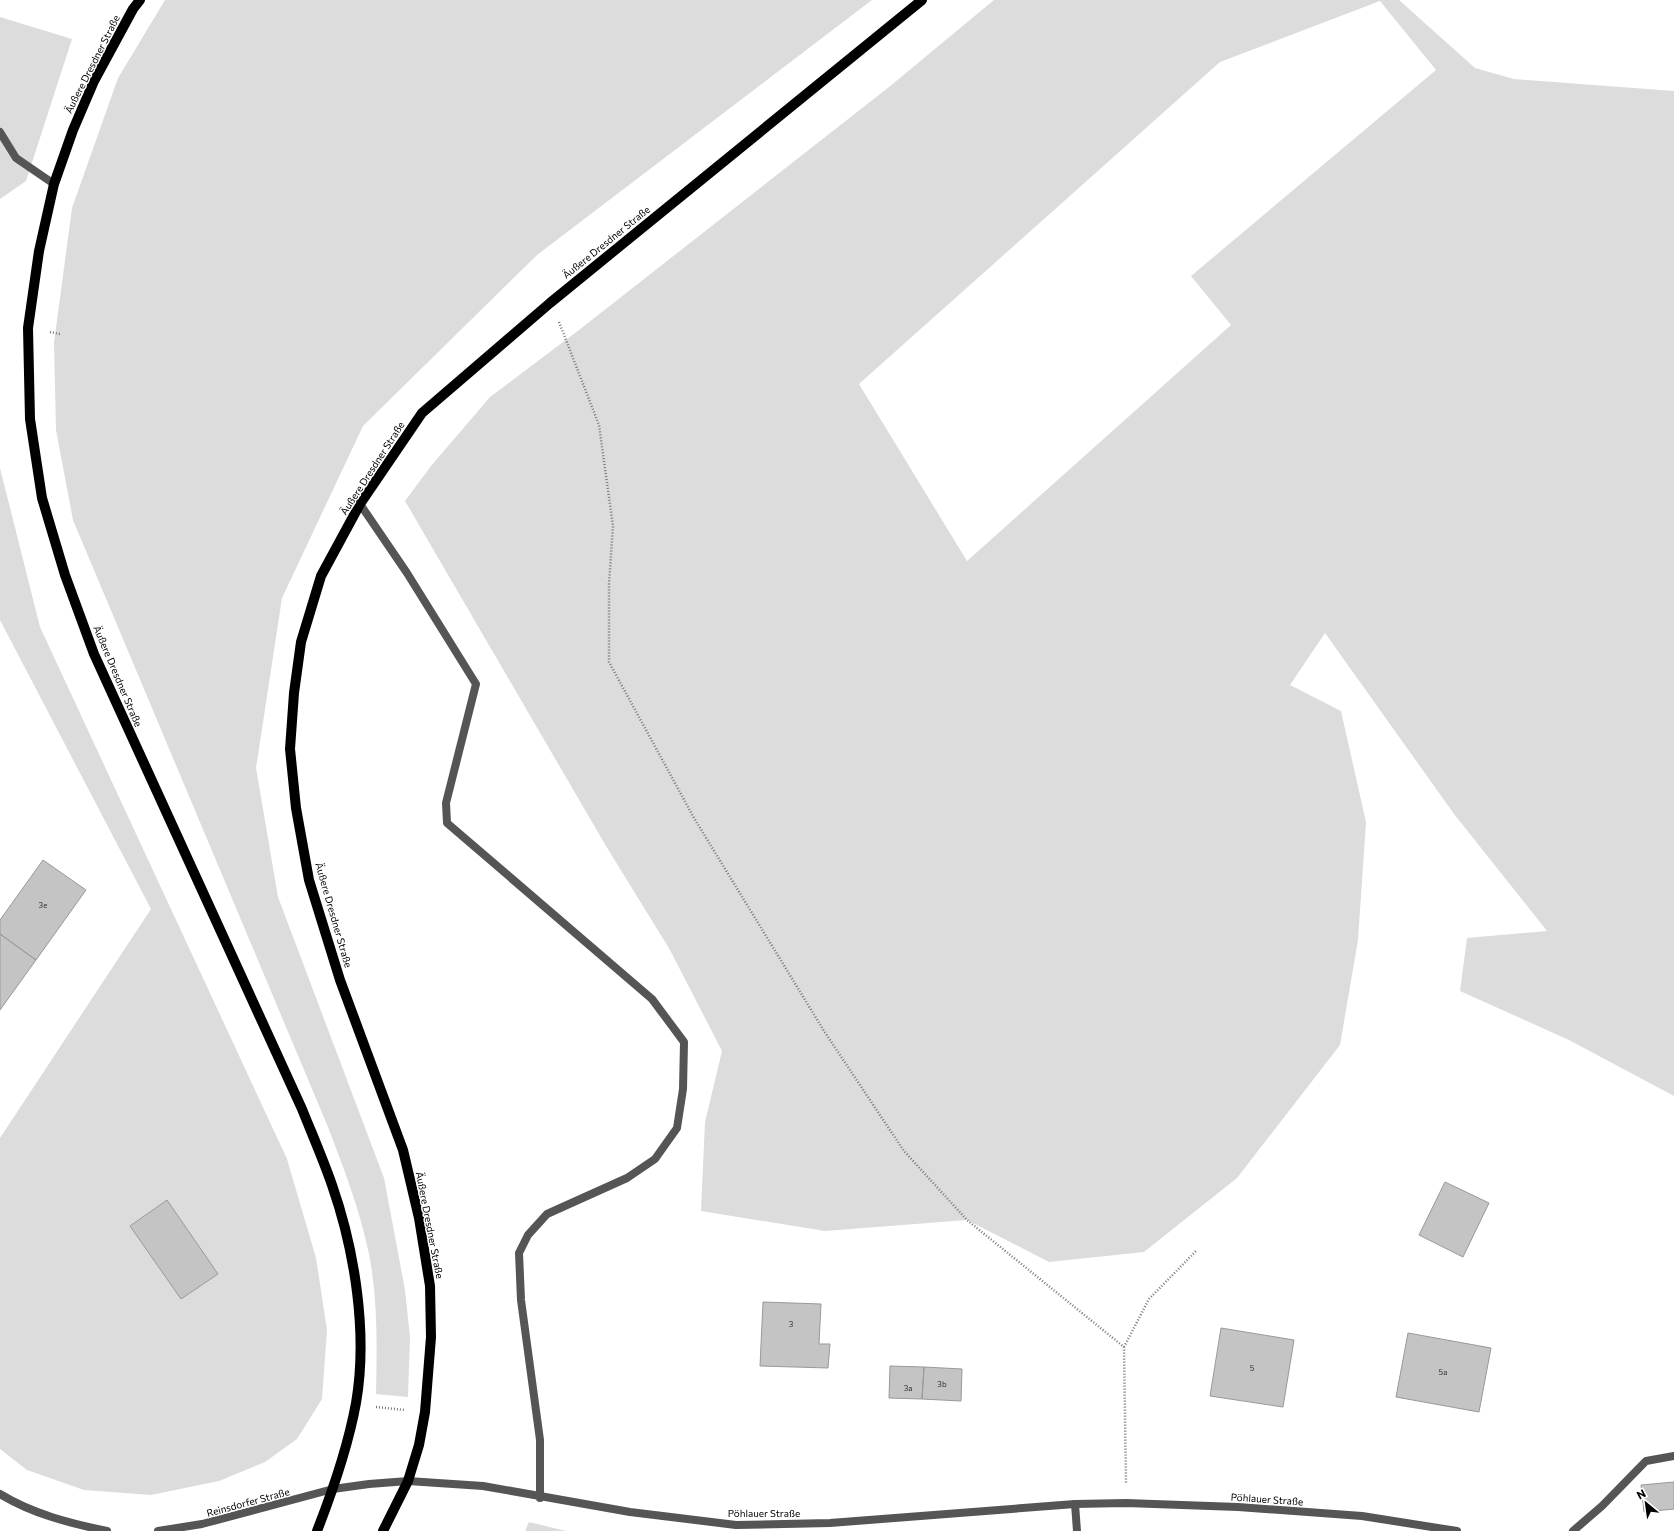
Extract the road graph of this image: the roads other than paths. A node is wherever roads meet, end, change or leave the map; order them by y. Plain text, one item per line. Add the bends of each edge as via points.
1 (140, 0) edge
2 (922, 0) edge
3 (0, 132) edge
4 (54, 184) junction
5 (360, 504) junction
6 (1674, 1456) edge
7 (408, 1481) junction
8 (333, 1489) junction
9 (0, 1494) edge
10 (540, 1498) junction
11 (1075, 1504) junction
12 (107, 1531) edge
13 (164, 1531) edge
14 (317, 1531) edge
15 (382, 1531) edge
16 (1076, 1531) edge
17 (1457, 1531) edge
18 (1573, 1531) edge

1 - 4 main road, Äußere Dresdner Straße via 94,82 73,130
2 - 5 main road, Äußere Dresdner Straße via 550,303 422,413
3 - 4 street via 16,158
4 - 8 main road, Äußere Dresdner Straße via 39,251 28,328 30,419 42,498 65,576 94,654 302,1109 332,1185 349,1243 358,1300 359,1344 356,1404
5 - 7 main road, Äußere Dresdner Straße via 321,576 301,642 290,749 296,808 309,880 340,980 403,1150 419,1218 430,1286 432,1337 425,1412 419,1445
5 - 10 street via 476,684 446,803 447,823 652,999 684,1042 683,1089 677,1128 655,1159 627,1178 547,1214 528,1235 519,1253 521,1300 540,1440
6 - 18 street via 1646,1461 1602,1506
7 - 8 street, Reinsdorfer Straße
7 - 10 street, Pöhlauer Straße via 483,1486
7 - 15 main road, Äußere Dresdner Straße
8 - 13 street, Reinsdorfer Straße via 202,1524
8 - 14 main road, Äußere Dresdner Straße
9 - 12 street via 16,1504 55,1519
10 - 11 street, Pöhlauer Straße via 736,1525 830,1523
11 - 16 street
11 - 17 street, Pöhlauer Straße via 1238,1507 1362,1516

